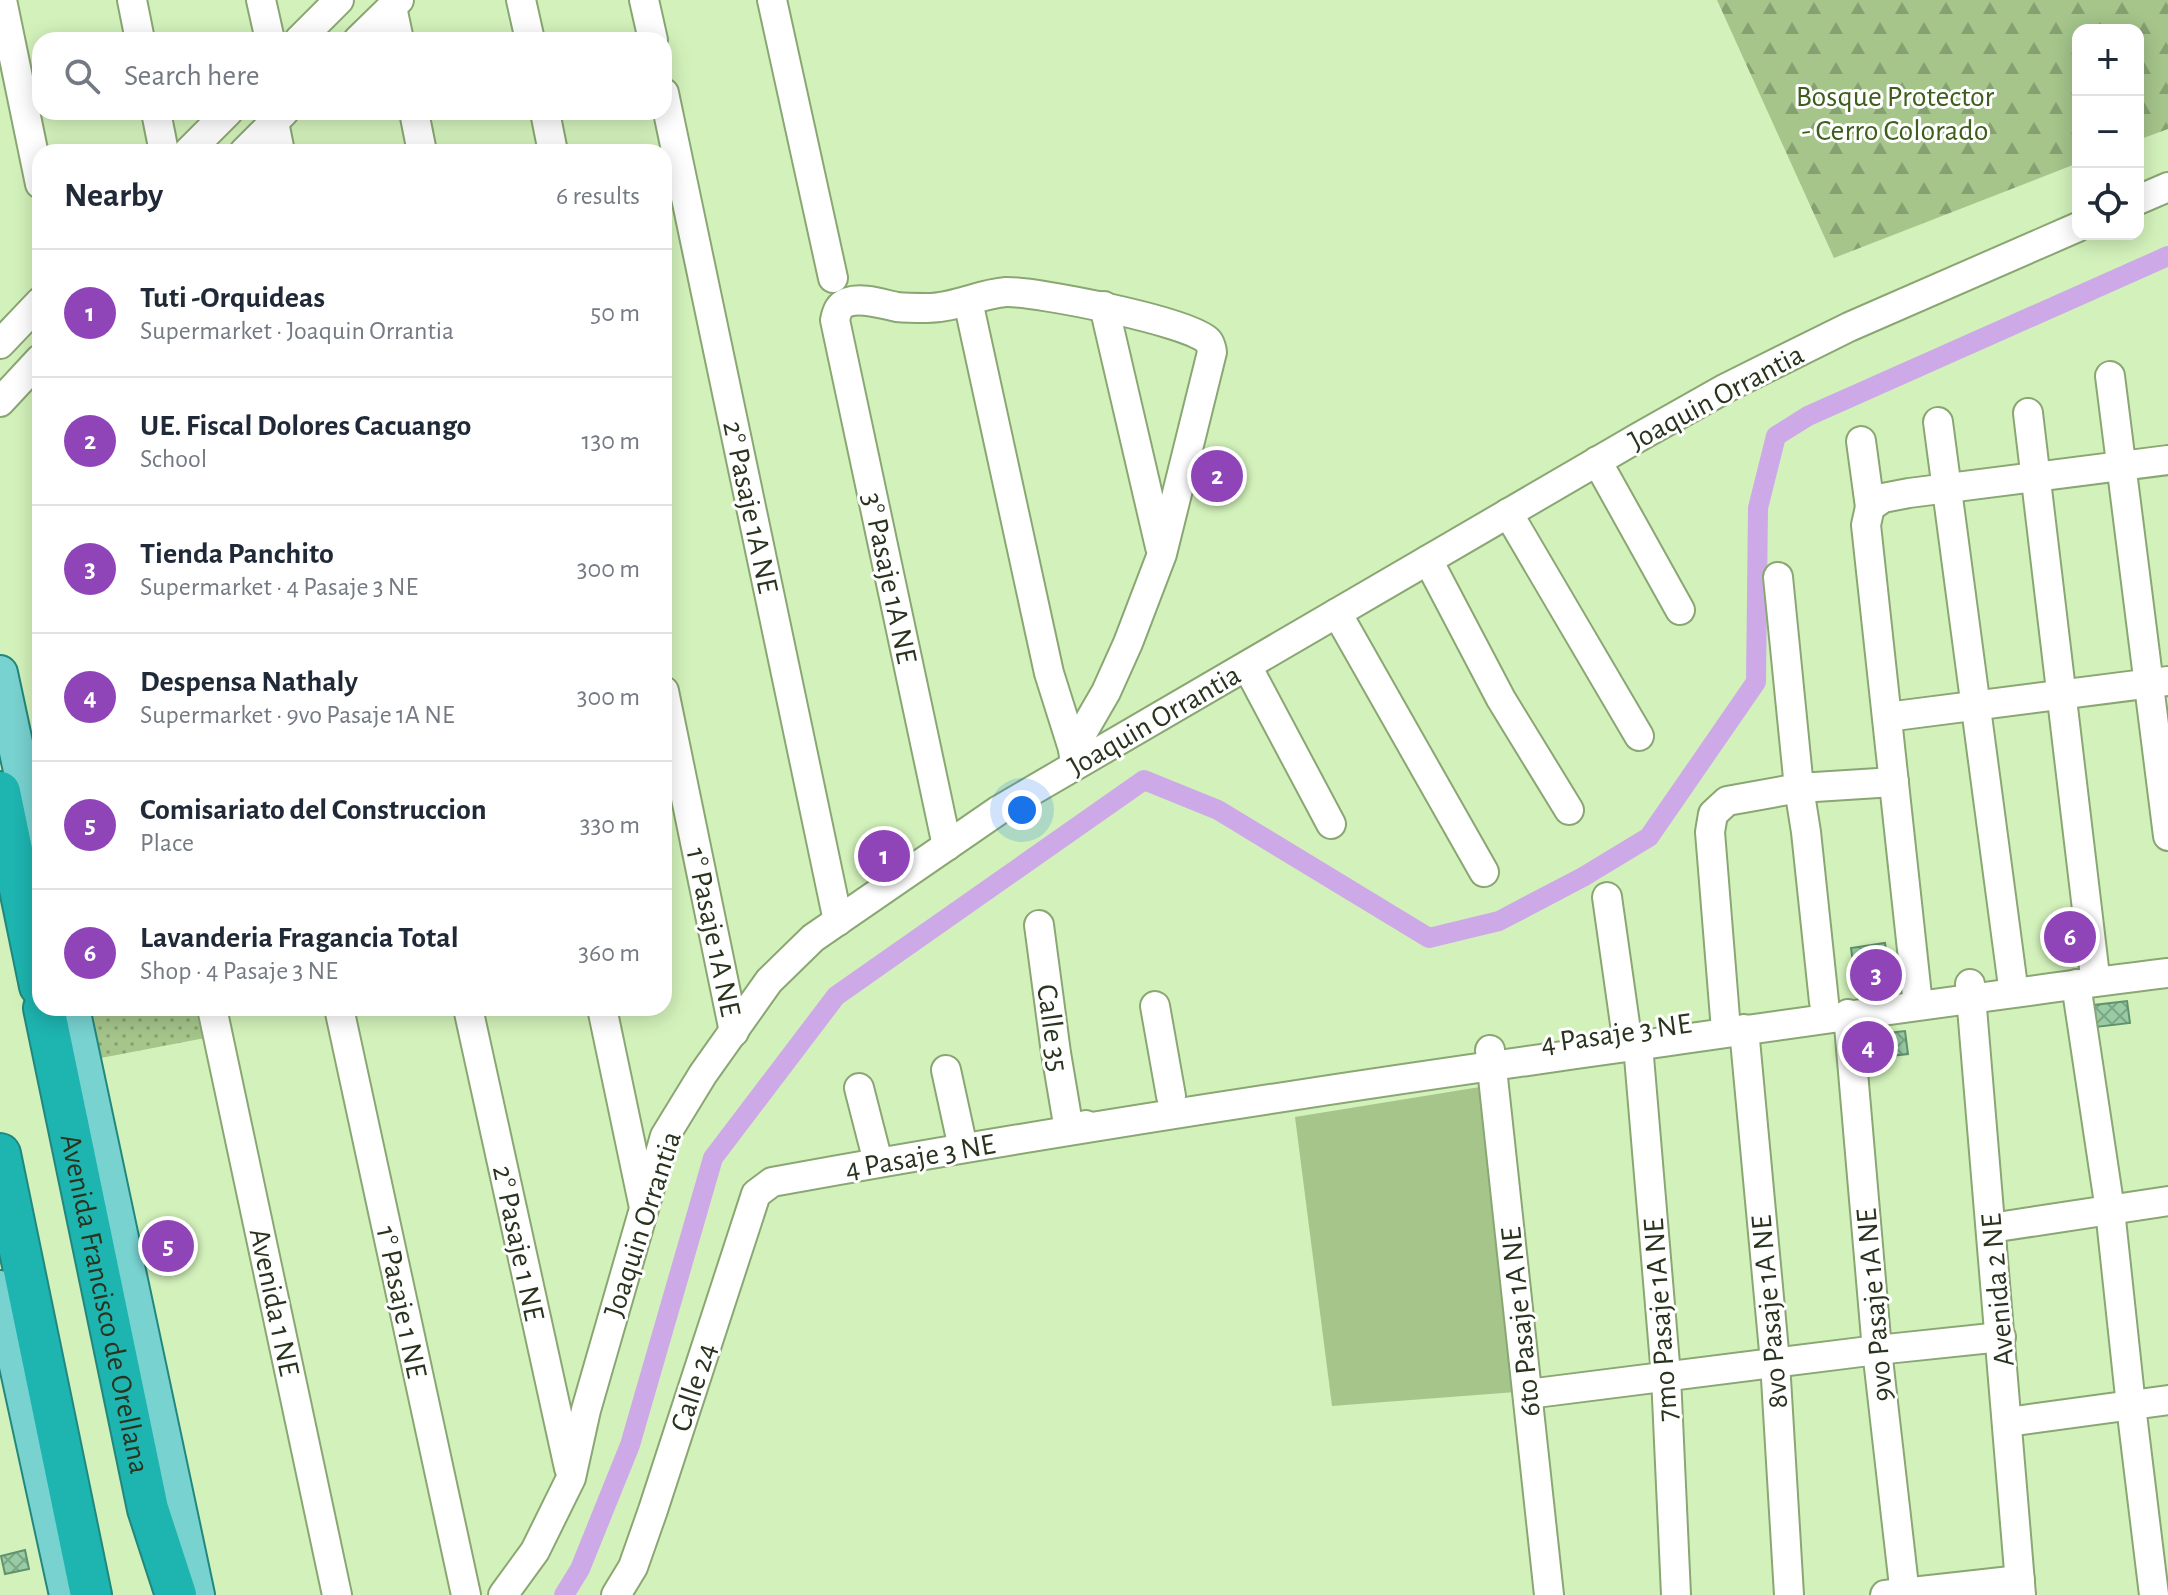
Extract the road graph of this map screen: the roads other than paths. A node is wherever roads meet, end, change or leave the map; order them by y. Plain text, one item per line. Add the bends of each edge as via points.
1 (2, 0) edge
2 (132, 0) edge
3 (261, 0) edge
4 (339, 0) edge
5 (521, 0) edge
6 (644, 0) edge
7 (772, 0) edge
8 (395, 4) edge
9 (138, 32) edge
10 (268, 32) edge
11 (307, 32) edge
12 (366, 32) edge
13 (398, 32) edge
14 (528, 32) edge
15 (651, 32) edge
16 (158, 120) edge
17 (220, 120) edge
18 (276, 120) edge
19 (279, 120) edge
20 (416, 120) edge
21 (547, 120) edge
22 (670, 120) edge
23 (162, 144) edge
24 (196, 144) edge
25 (252, 144) edge
26 (280, 144) edge
27 (420, 144) edge
28 (551, 144) edge
29 (32, 145) edge
30 (2168, 187) edge
31 (2144, 197) edge
32 (2072, 230) edge
33 (833, 278) dead end
34 (968, 301) junction
35 (1104, 306) junction
36 (32, 310) edge
37 (0, 344) edge
38 (32, 368) edge
39 (2110, 376) dead end
40 (0, 402) edge
41 (2028, 413) dead end
42 (1938, 422) dead end
43 (1861, 441) dead end
44 (2168, 460) edge
45 (1597, 461) junction
46 (2122, 466) junction
47 (2036, 477) junction
48 (1947, 488) junction
49 (1870, 507) junction
50 (1508, 513) junction
51 (1162, 554) junction
52 (1428, 560) junction
53 (1778, 577) dead end
54 (1680, 610) dead end
55 (1337, 613) junction
56 (1247, 666) junction
57 (0, 673) edge
58 (2158, 682) edge
59 (2062, 694) junction
60 (1976, 705) junction
61 (1887, 717) junction
62 (672, 730) edge
63 (1639, 736) dead end
64 (1074, 757) junction
65 (1894, 782) junction
66 (1799, 788) junction
67 (0, 792) edge
68 (1569, 810) dead end
69 (32, 822) edge
70 (1331, 824) dead end
71 (2168, 836) edge
72 (947, 846) junction
73 (1484, 872) dead end
74 (1607, 897) dead end
75 (838, 921) junction
76 (1039, 925) dead end
77 (32, 947) edge
78 (2168, 958) edge
79 (2168, 973) edge
80 (2085, 976) junction
81 (2012, 979) junction
82 (1971, 991) junction
83 (1917, 998) junction
84 (1155, 1006) dead end
85 (1836, 1008) junction
86 (46, 1016) edge
87 (74, 1016) edge
88 (214, 1016) edge
89 (341, 1016) edge
90 (470, 1016) edge
91 (604, 1016) edge
92 (1734, 1024) junction
93 (734, 1032) junction
94 (1632, 1038) junction
95 (1491, 1058) junction
96 (946, 1070) dead end
97 (859, 1088) dead end
98 (1171, 1096) junction
99 (1069, 1130) junction
100 (963, 1148) junction
101 (0, 1154) edge
102 (878, 1162) junction
103 (772, 1182) joint
104 (2168, 1201) edge
105 (644, 1208) junction
106 (2110, 1210) junction
107 (1991, 1228) junction
108 (0, 1288) edge
109 (2001, 1337) junction
110 (1877, 1350) junction
111 (1775, 1362) junction
112 (1666, 1376) junction
113 (1528, 1394) junction
114 (2168, 1400) edge
115 (2131, 1406) junction
116 (2008, 1422) junction
117 (571, 1478) junction
118 (2020, 1587) edge
119 (1898, 1594) edge
120 (67, 1595) edge
121 (91, 1595) edge
122 (176, 1595) edge
123 (197, 1595) edge
124 (337, 1595) edge
125 (466, 1595) edge
126 (503, 1595) edge
127 (616, 1595) edge
128 (1549, 1595) edge
129 (1676, 1595) edge
130 (1789, 1595) edge
131 (2154, 1595) edge

1 - 29 street
2 - 9 street
3 - 10 street
4 - 11 street
5 - 14 street
6 - 15 street
7 - 33 street
8 - 12 street
8 - 13 street
16 - 23 street
17 - 24 street
18 - 25 street
19 - 26 street
20 - 27 street
21 - 28 street
22 - 75 street, 2° Pasaje 1A NE
30 - 31 street
32 - 45 street, Joaquin Orrantia via 1849,327
34 - 35 street via 1020,292
34 - 64 street via 1049,673
34 - 72 street, 3° Pasaje 1A NE via 931,308 854,300 843,303 835,320
35 - 51 street
35 - 51 street via 1199,334 1212,352
36 - 37 street
38 - 40 street
39 - 46 street
41 - 47 street
42 - 48 street
43 - 49 street
44 - 46 street
45 - 50 street, Joaquin Orrantia
45 - 54 street
46 - 47 street
46 - 58 street
47 - 48 street
47 - 59 street
48 - 49 street via 1883,498
48 - 60 street
49 - 61 street via 1866,525
50 - 52 street, Joaquin Orrantia
50 - 63 street
51 - 64 street via 1128,643
52 - 55 street, Joaquin Orrantia
52 - 68 street via 1501,699
53 - 66 street, 9vo Pasaje 1A NE
55 - 56 street, Joaquin Orrantia
55 - 73 street
56 - 64 street, Joaquin Orrantia
56 - 70 street
57 - 69 main road
58 - 59 street
58 - 71 street
59 - 60 street
59 - 80 street
60 - 61 street
60 - 81 street
61 - 65 street
62 - 93 street, 1° Pasaje 1A NE
64 - 72 street, Joaquin Orrantia
65 - 66 street
65 - 83 street
66 - 85 street, 9vo Pasaje 1A NE
66 - 92 street, 8vo Pasaje 1A NE via 1727,801 1713,814 1710,832
67 - 77 highway
72 - 75 street, Joaquin Orrantia
74 - 94 street, 7mo Pasaje 1A NE
75 - 93 street, Joaquin Orrantia via 769,981
76 - 99 street, Calle 35
78 - 80 street, 4 Pasaje 3 NE
79 - 80 street, 4 Pasaje 3 NE
80 - 81 street, 4 Pasaje 3 NE
80 - 82 street, 4 Pasaje 3 NE
80 - 106 street
81 - 82 street, 4 Pasaje 3 NE
82 - 83 street, 4 Pasaje 3 NE
82 - 107 street, Avenida 2 NE
83 - 85 street, 4 Pasaje 3 NE
84 - 98 street
85 - 92 street, 4 Pasaje 3 NE
85 - 110 street, 9vo Pasaje 1A NE
86 - 122 highway, Avenida Francisco de Orellana via 148,1509
87 - 123 main road, Avenida Francisco de Orellana
88 - 124 street, Avenida 1 NE
89 - 125 street, 1° Pasaje 1 NE
90 - 117 street, 2° Pasaje 1 NE
91 - 105 street
92 - 94 street, 4 Pasaje 3 NE
92 - 111 street, 8vo Pasaje 1A NE
93 - 105 street, Joaquin Orrantia via 665,1136
94 - 95 street, 4 Pasaje 3 NE
94 - 112 street, 7mo Pasaje 1A NE
95 - 98 street, 4 Pasaje 3 NE
95 - 99 street, 4 Pasaje 3 NE
95 - 113 street, 6to Pasaje 1A NE
96 - 100 street
97 - 102 street
98 - 99 street, 4 Pasaje 3 NE
99 - 100 street, 4 Pasaje 3 NE
100 - 102 street, 4 Pasaje 3 NE
101 - 121 highway
102 - 103 street, 4 Pasaje 3 NE
103 - 127 street, Calle 24 via 756,1194 653,1510 633,1567
104 - 106 street
105 - 117 street, Joaquin Orrantia
106 - 107 street
106 - 115 street
107 - 109 street, Avenida 2 NE
108 - 120 main road
109 - 110 street
109 - 116 street, Avenida 2 NE
110 - 111 street
110 - 119 street, 9vo Pasaje 1A NE
111 - 112 street
111 - 130 street, 8vo Pasaje 1A NE
112 - 113 street
112 - 129 street, 7mo Pasaje 1A NE
113 - 128 street, 6to Pasaje 1A NE
114 - 115 street
115 - 116 street
115 - 131 street
116 - 118 street, Avenida 2 NE
117 - 126 street, Joaquin Orrantia via 535,1551
118 - 119 street

